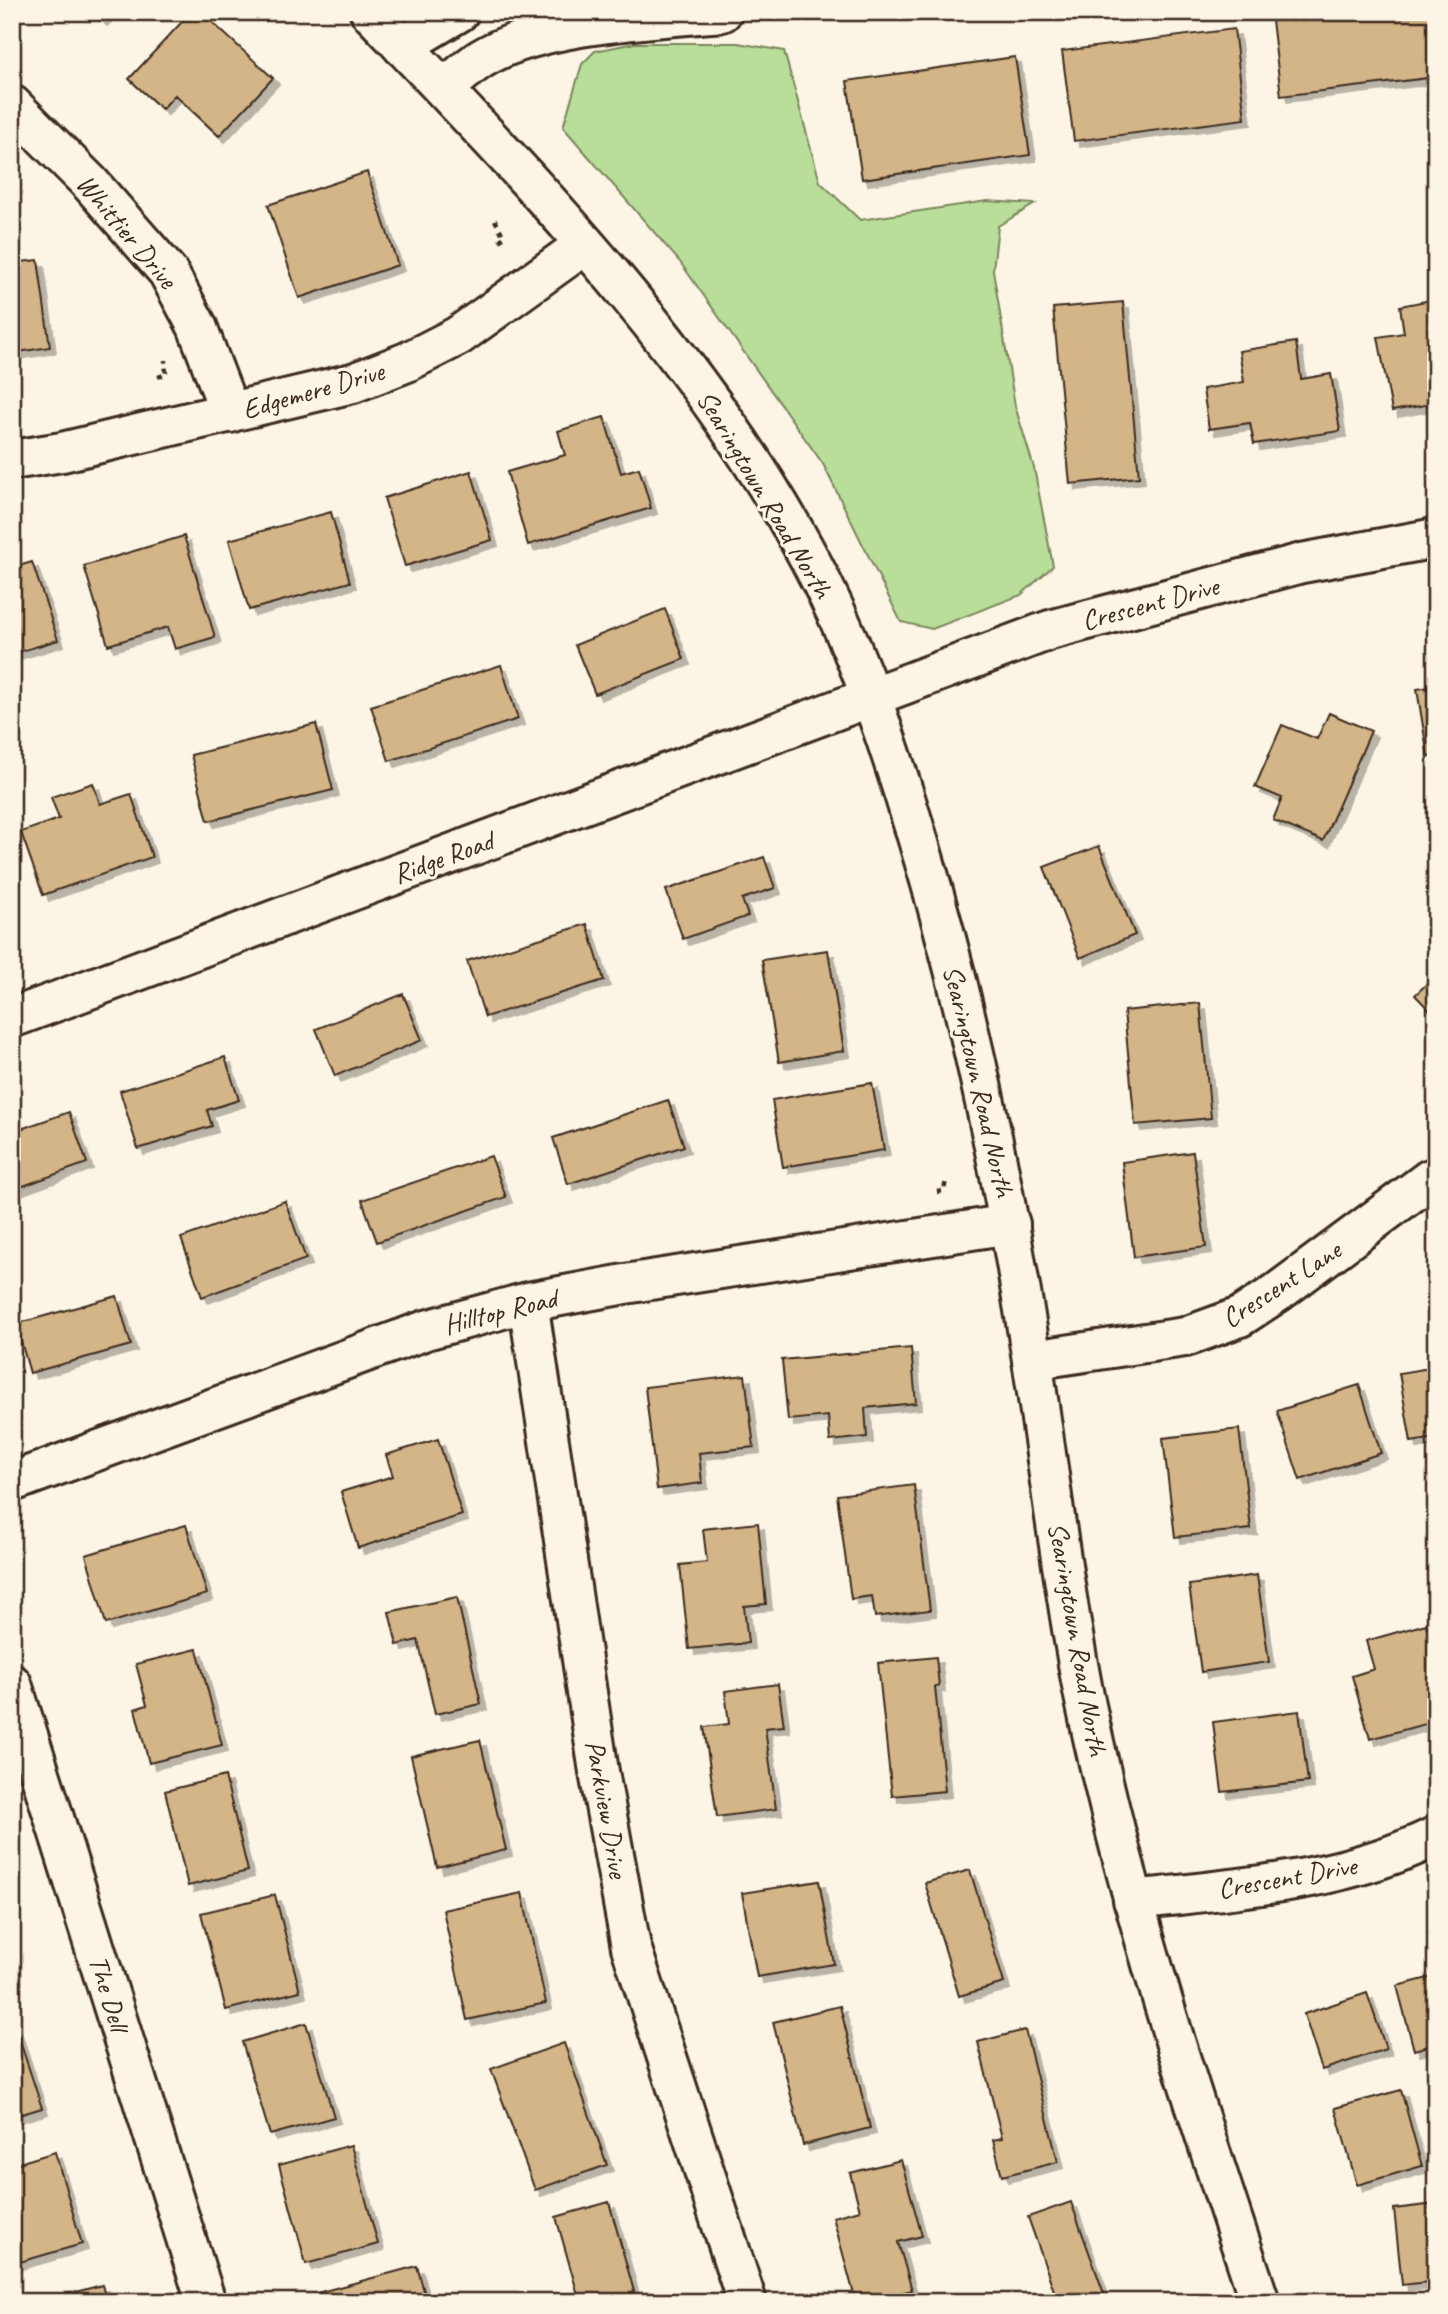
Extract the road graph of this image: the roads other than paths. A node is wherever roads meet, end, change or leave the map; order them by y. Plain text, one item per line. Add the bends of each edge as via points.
1 (370, 12) edge
2 (459, 12) edge
3 (722, 12) edge
4 (651, 15) edge
5 (402, 46) junction
6 (444, 89) junction
7 (12, 105) edge
8 (583, 246) junction
9 (230, 413) junction
10 (12, 460) edge
11 (1436, 538) edge
12 (873, 697) junction
13 (12, 1018) edge
14 (1430, 1179) dead end
15 (1010, 1224) junction
16 (528, 1302) junction
17 (1032, 1360) junction
18 (12, 1482) edge
19 (12, 1684) edge
20 (1436, 1836) edge
21 (1133, 1900) junction
22 (206, 2302) edge
23 (747, 2302) edge
24 (1260, 2302) edge

1 - 5 street, Searingtown Road North
2 - 5 street
3 - 4 street
4 - 6 street via 523,41 482,58
5 - 6 street, Searingtown Road North
6 - 8 street, Searingtown Road North
7 - 9 street, Whittier Drive via 90,183 168,272 197,326
8 - 9 street, Edgemere Drive via 458,336 407,362 353,383
8 - 12 street, Searingtown Road North via 688,369 748,455 820,579
9 - 10 street, Edgemere Drive
11 - 12 street, Crescent Drive via 1302,563 1050,630
12 - 13 street, Ridge Road
12 - 15 street, Searingtown Road North via 940,912
14 - 17 street, Crescent Lane via 1240,1317 1185,1337
15 - 16 street, Hilltop Road
15 - 17 street, Searingtown Road North
16 - 18 street, Hilltop Road via 426,1330
16 - 23 street, Parkview Drive via 599,1772 631,1947
17 - 21 street, Searingtown Road North via 1084,1693
19 - 22 street, The Dell
20 - 21 street, Crescent Drive via 1399,1854 1301,1880
21 - 24 street, Searingtown Road North via 1180,2061

